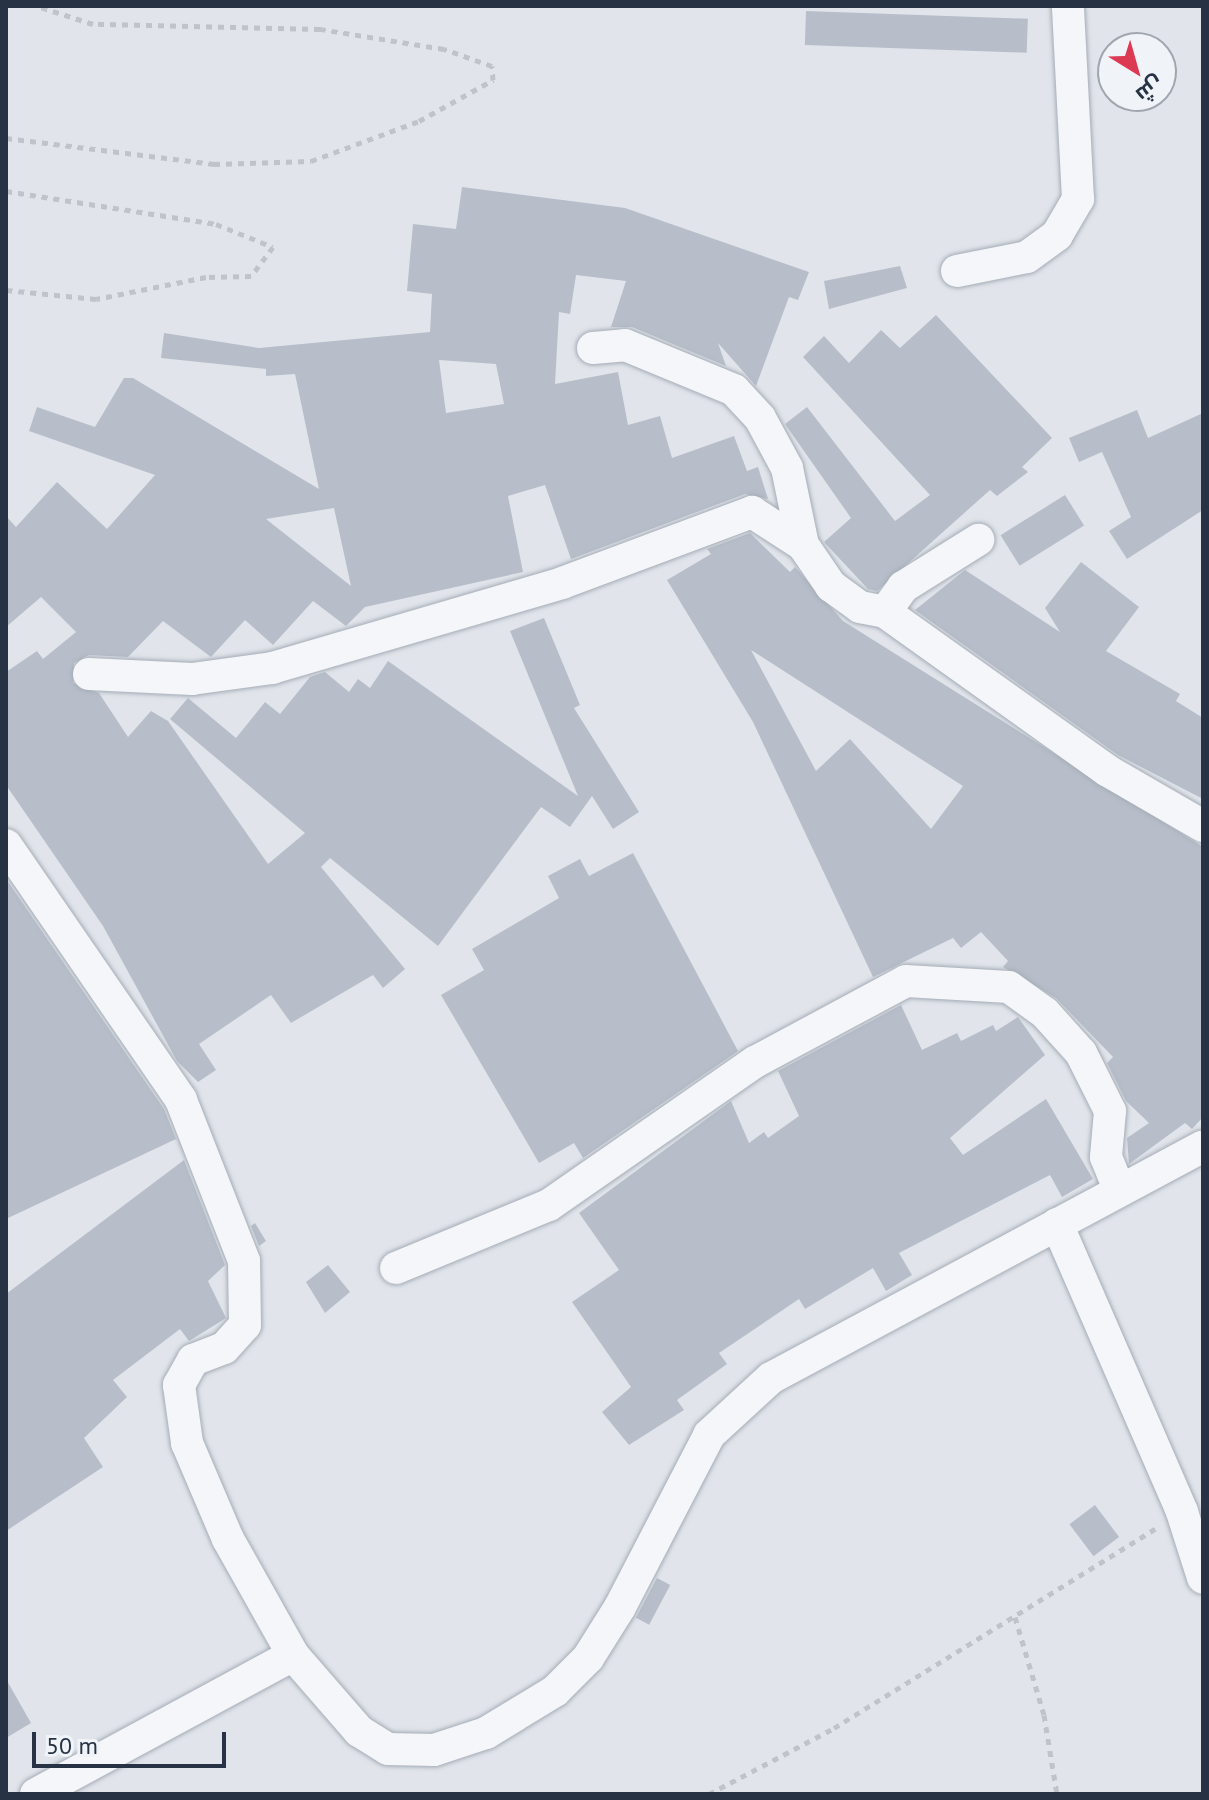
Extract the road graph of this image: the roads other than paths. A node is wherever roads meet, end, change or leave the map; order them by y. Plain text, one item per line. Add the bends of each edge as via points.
1 (1068, 6) edge
2 (957, 271) dead end
3 (593, 348) dead end
4 (978, 540) dead end
5 (803, 545) junction
6 (885, 612) junction
7 (89, 674) dead end
8 (1203, 826) edge
9 (6, 845) edge
10 (1203, 1146) edge
11 (1119, 1190) junction
12 (1057, 1224) junction
13 (396, 1268) dead end
14 (1203, 1578) edge
15 (293, 1655) junction
16 (72, 1786) edge
17 (36, 1794) edge

1 - 2 street via 1078,199 1057,235 1027,257
3 - 5 street via 625,345 734,390 760,418 787,468
4 - 6 street via 903,587
5 - 6 street via 831,586 860,607
5 - 7 street via 752,512 562,583 272,668 192,679
6 - 8 street via 1129,785
9 - 15 street via 181,1100 244,1261 245,1325 224,1348 193,1360 179,1385 182,1415 228,1539
10 - 11 street
11 - 12 street
11 - 13 street via 1106,1157 1110,1111 1081,1053 1045,1013 1009,987 906,981 755,1062 549,1205
12 - 14 street via 1182,1512
12 - 15 street via 822,1346 731,1411 709,1435 588,1658 526,1713 434,1750 388,1749 359,1731
15 - 16 street
16 - 17 street

